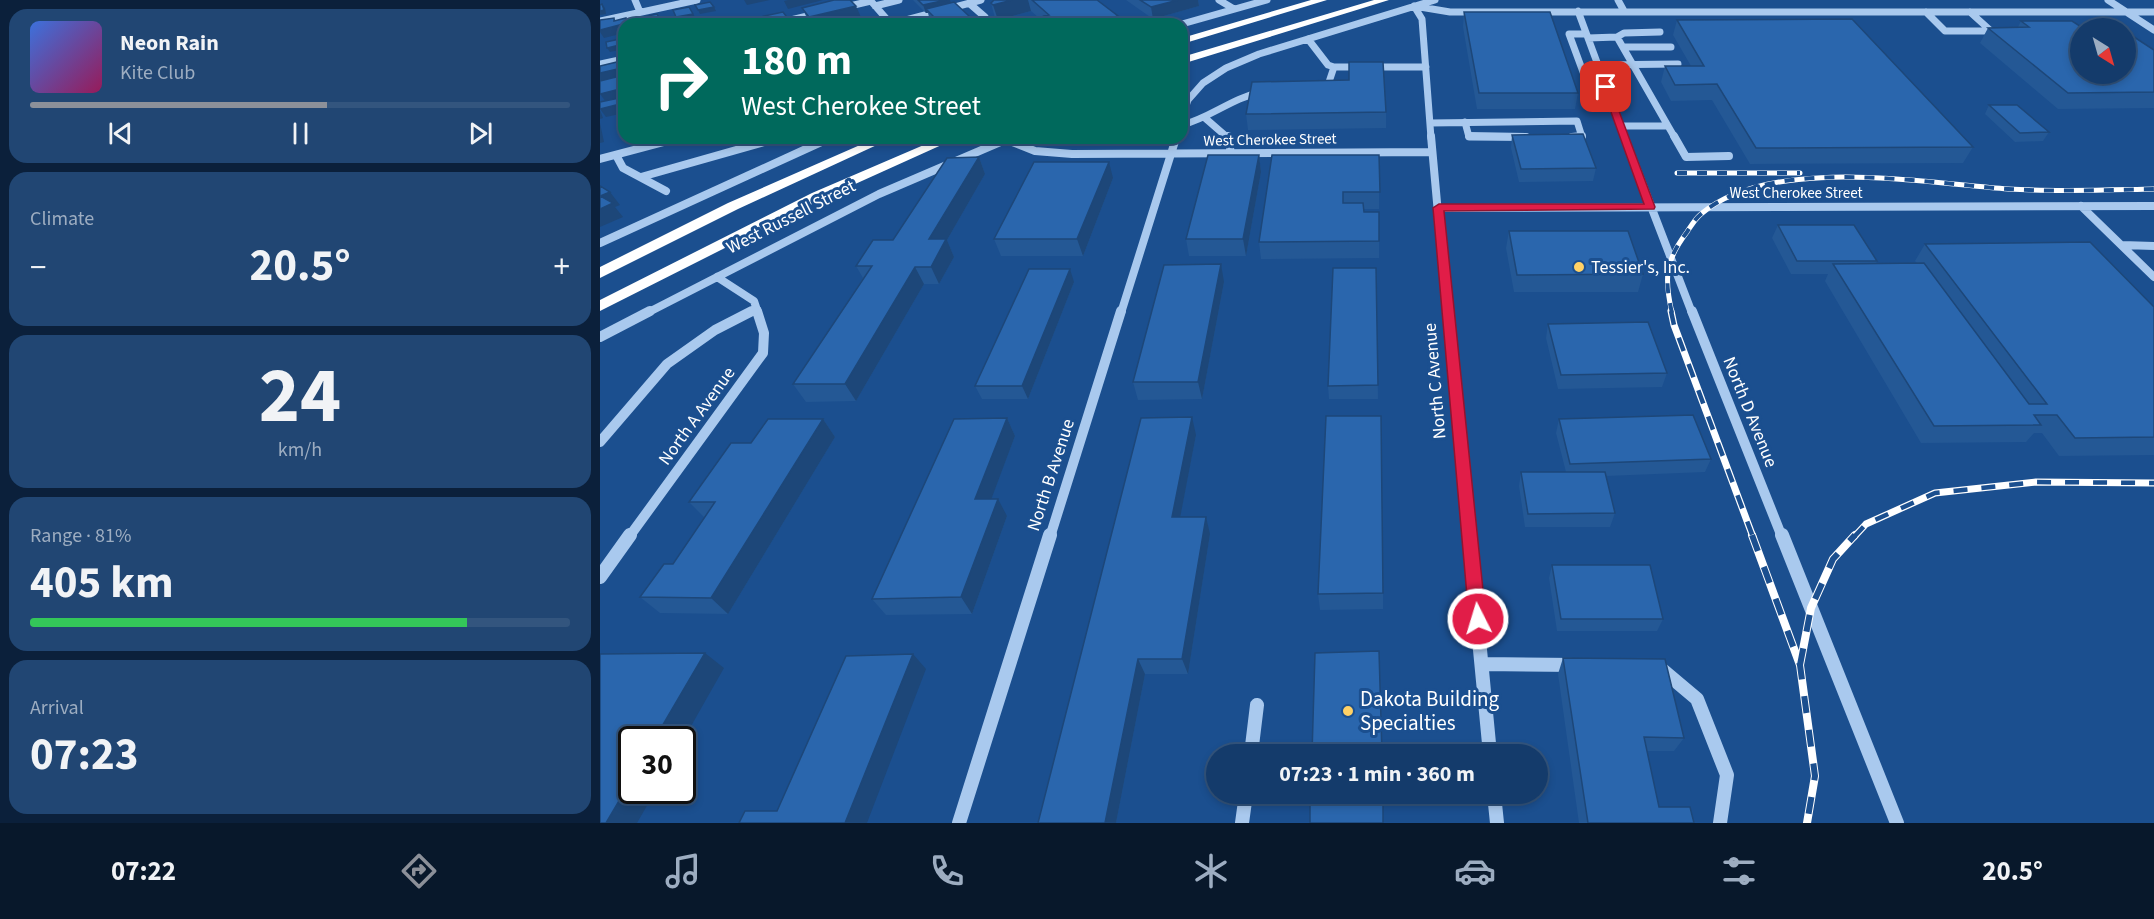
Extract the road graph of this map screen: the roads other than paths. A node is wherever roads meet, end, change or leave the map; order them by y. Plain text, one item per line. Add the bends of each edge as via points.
1 (635, 0) edge
2 (697, 0) edge
3 (899, 0) edge
4 (981, 0) edge
5 (1219, 0) edge
6 (1267, 0) edge
7 (1322, 0) edge
8 (1384, 0) edge
9 (1435, 0) edge
10 (1618, 0) edge
11 (2108, 0) edge
12 (872, 2) edge
13 (971, 2) edge
14 (1414, 6) junction
15 (1234, 9) junction
16 (1578, 11) junction
17 (1624, 11) junction
18 (640, 12) junction
19 (1926, 12) junction
20 (1970, 12) junction
21 (2127, 12) junction
22 (2154, 12) edge
23 (801, 18) edge
24 (886, 18) edge
25 (913, 18) edge
26 (984, 18) edge
27 (600, 21) edge
28 (1188, 22) edge
29 (2154, 30) edge
30 (1660, 32) dead end
31 (1587, 36) junction
32 (1617, 37) junction
33 (1188, 39) edge
34 (1308, 39) junction
35 (1623, 47) junction
36 (1671, 47) dead end
37 (1188, 59) edge
38 (618, 60) edge
39 (600, 64) edge
40 (1678, 64) edge
41 (1598, 65) junction
42 (1633, 65) junction
43 (1581, 66) junction
44 (1334, 67) junction
45 (1426, 67) junction
46 (1267, 91) edge
47 (1317, 91) edge
48 (1188, 100) edge
49 (1614, 109) junction
50 (1204, 118) junction
51 (1465, 122) junction
52 (1188, 123) edge
53 (1430, 123) junction
54 (1620, 126) junction
55 (1668, 126) junction
56 (1537, 137) edge
57 (1559, 137) edge
58 (657, 144) edge
59 (757, 144) edge
60 (816, 144) edge
61 (872, 144) edge
62 (937, 144) edge
63 (992, 144) edge
64 (1017, 144) edge
65 (1174, 144) edge
66 (1432, 152) junction
67 (1231, 154) junction
68 (616, 155) junction
69 (1171, 155) junction
70 (1729, 156) dead end
71 (600, 159) edge
72 (641, 177) junction
73 (666, 191) dead end
74 (2081, 206) junction
75 (2154, 206) edge
76 (1650, 207) junction
77 (1439, 208) junction
78 (600, 243) edge
79 (2122, 245) junction
80 (2154, 246) edge
81 (600, 273) edge
82 (717, 277) junction
83 (2154, 277) edge
84 (600, 306) edge
85 (757, 309) junction
86 (600, 337) edge
87 (600, 442) edge
88 (600, 578) edge
89 (1482, 664) junction
90 (1587, 665) edge
91 (1646, 666) edge
92 (1257, 705) dead end
93 (1252, 744) edge
94 (1489, 744) edge
95 (1245, 804) edge
96 (1495, 804) edge
97 (959, 823) edge
98 (1242, 823) edge
99 (1497, 823) edge
100 (1720, 823) edge
101 (1897, 823) edge

1 - 18 street
2 - 18 street
3 - 12 street
4 - 13 street
5 - 15 street
6 - 15 street
7 - 33 highway
8 - 37 highway
9 - 14 street
10 - 17 street
11 - 21 street
12 - 23 street
12 - 24 street
13 - 25 street
13 - 26 street
14 - 16 street via 1450,12
14 - 34 street
14 - 45 street, North C Avenue via 1422,19
15 - 28 street
16 - 17 street
16 - 31 street, North D Avenue
17 - 19 street
18 - 27 street
19 - 20 street
19 - 20 street via 1945,31 1991,31
20 - 21 street
21 - 22 street
21 - 29 street
30 - 32 street via 1624,33
31 - 32 street
31 - 41 street, North D Avenue
31 - 43 street via 1569,34
32 - 35 street
34 - 44 street via 1328,65
34 - 48 street via 1226,68 1203,83
35 - 36 street
35 - 42 street
38 - 39 street
40 - 42 street
41 - 42 street
41 - 43 street
41 - 49 street, North D Avenue
42 - 55 street
43 - 49 street via 1596,107
44 - 45 street
44 - 47 street via 1325,89
45 - 53 street, North C Avenue
46 - 50 street via 1242,97
49 - 54 street, North D Avenue
50 - 52 street
50 - 67 street via 1228,136
51 - 53 street
51 - 56 street via 1468,137
51 - 57 street via 1577,121 1582,137
53 - 66 street, North C Avenue
54 - 55 street
54 - 76 street, North D Avenue
55 - 70 street via 1686,157
58 - 68 street
59 - 72 street
60 - 78 street
61 - 81 highway, West Russell Street via 743,201
62 - 84 highway, West Russell Street via 817,196
63 - 82 street, West Russell Street via 879,194
64 - 69 street, West Cherokee Street via 1059,153
65 - 69 street, North B Avenue
66 - 67 street, West Cherokee Street
66 - 77 street, North C Avenue
67 - 69 street, West Cherokee Street
68 - 71 street
68 - 72 street via 623,168
69 - 97 street, North B Avenue
72 - 73 street
74 - 75 street, West Cherokee Street
74 - 76 street, West Cherokee Street
74 - 79 street
76 - 77 street, West Cherokee Street
76 - 101 street, North D Avenue
77 - 89 street, North C Avenue
79 - 80 street
79 - 83 street
82 - 85 street via 753,301
82 - 86 street, West Russell Street
85 - 87 street via 715,330 667,364
85 - 88 street, North A Avenue via 764,333 763,353
89 - 90 street
89 - 94 street, North C Avenue
91 - 100 street via 1658,666 1697,699 1727,775
92 - 93 street
95 - 98 street
96 - 99 street

